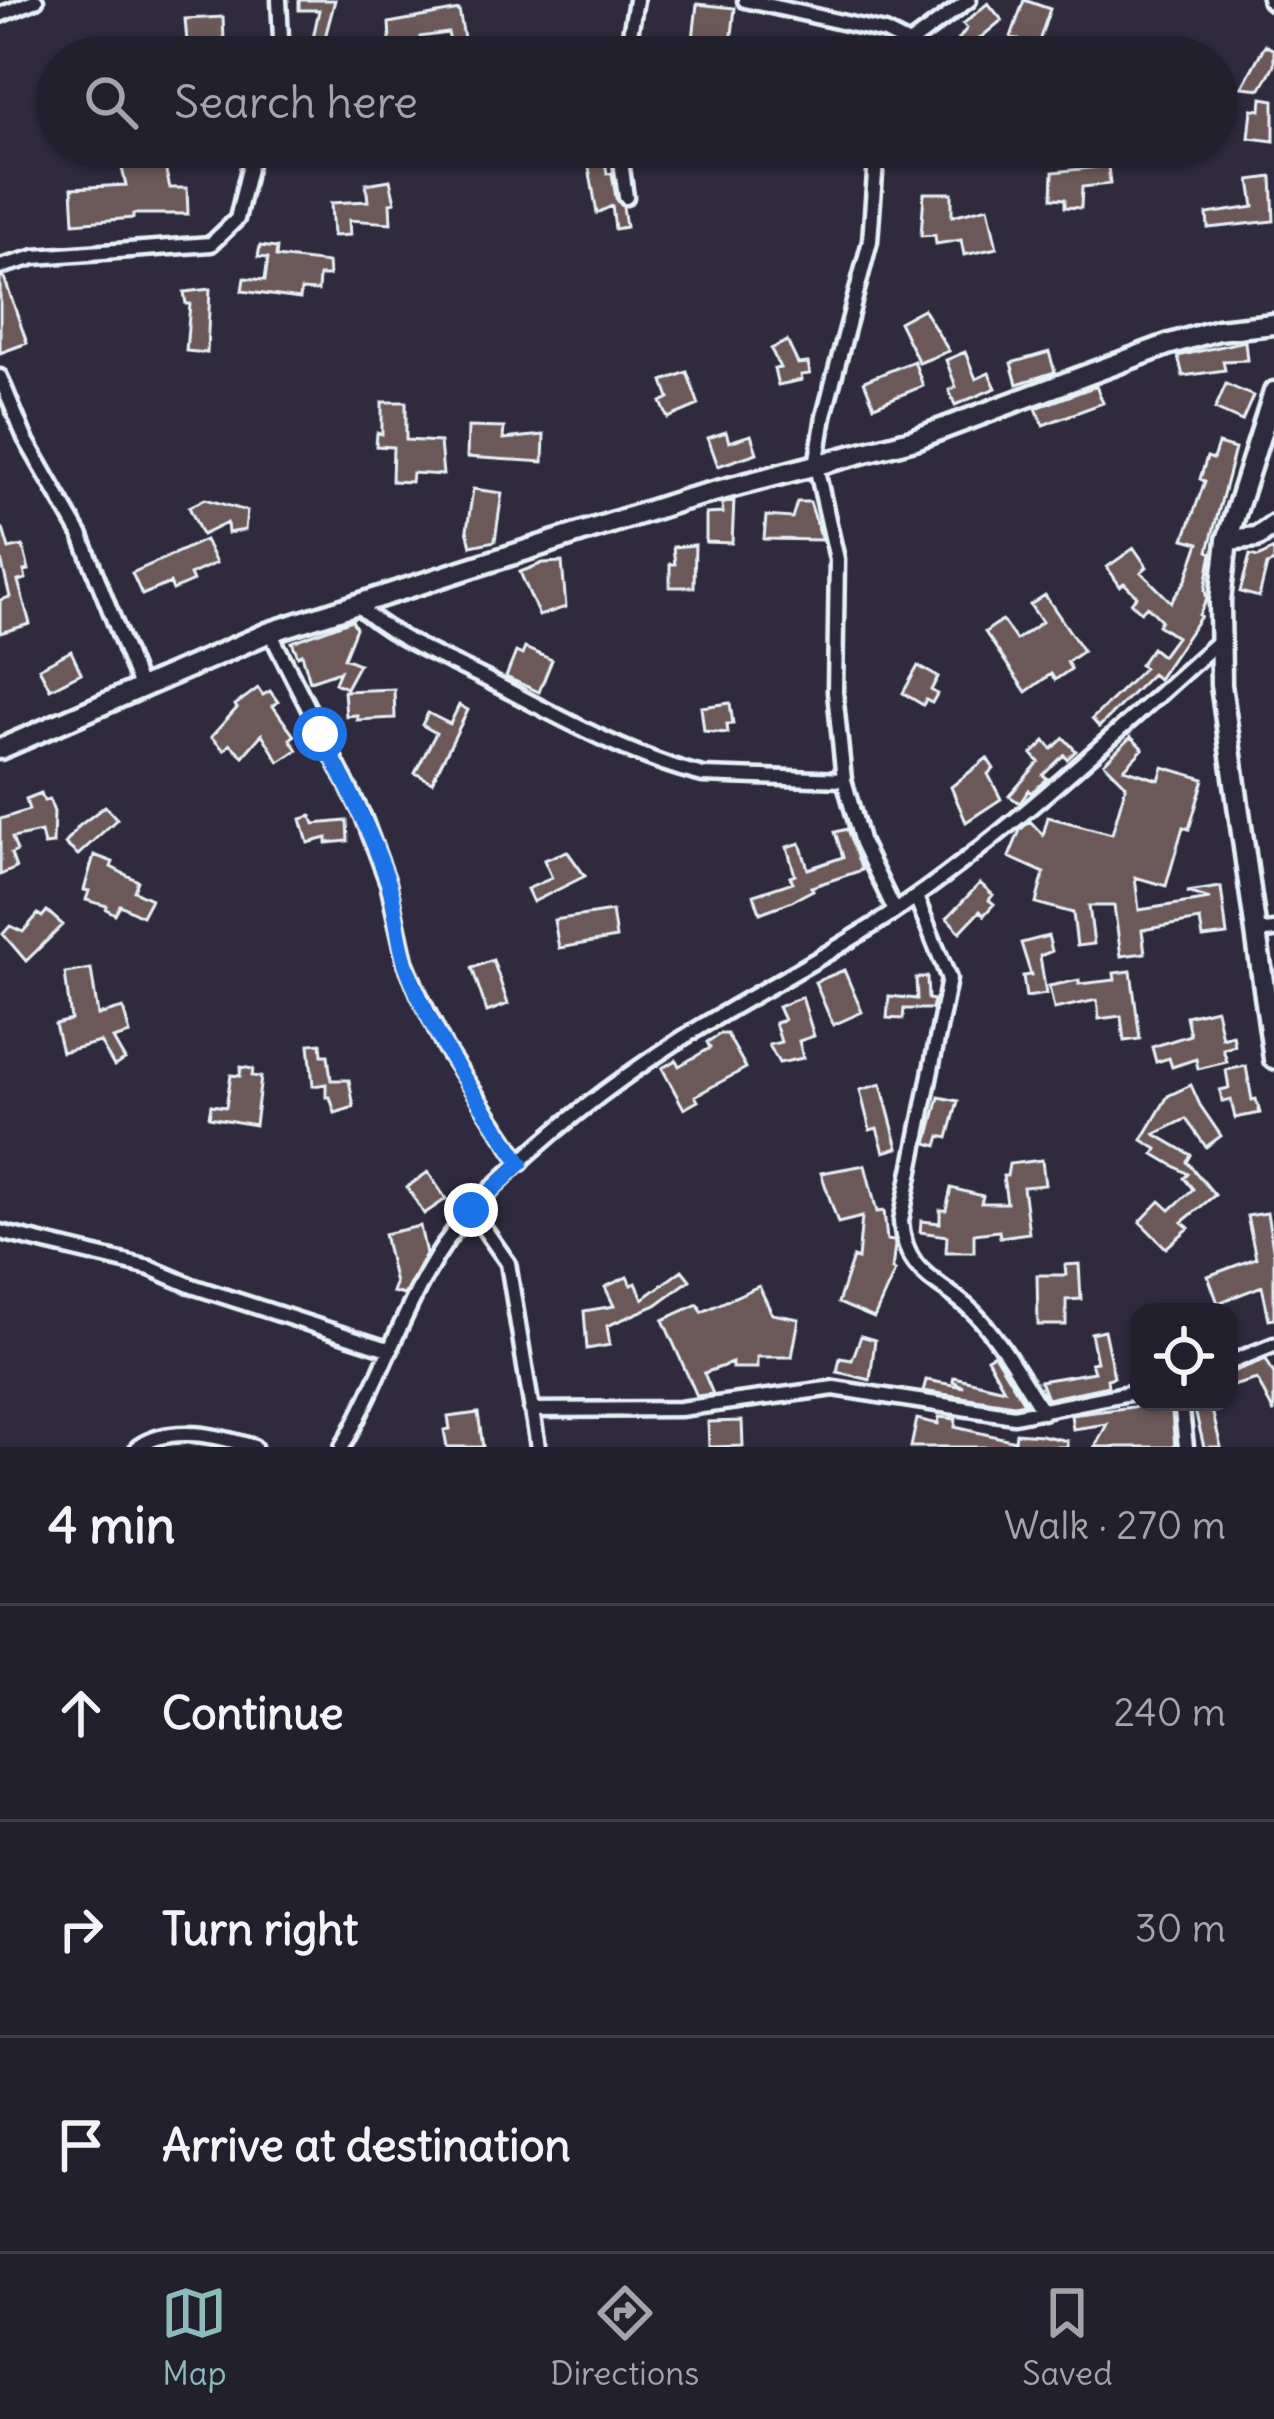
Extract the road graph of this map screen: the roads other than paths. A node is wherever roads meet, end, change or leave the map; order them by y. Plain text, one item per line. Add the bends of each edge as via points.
1 (36, 0) edge
2 (280, 0) edge
3 (636, 0) edge
4 (745, 0) edge
5 (969, 0) edge
6 (0, 15) edge
7 (281, 36) edge
8 (630, 36) edge
9 (893, 36) edge
10 (920, 36) edge
11 (249, 168) edge
12 (623, 168) edge
13 (875, 168) edge
14 (626, 196) dead end
15 (0, 267) edge
16 (1274, 324) edge
17 (0, 376) edge
18 (1274, 392) edge
19 (817, 466) junction
20 (1234, 513) junction
21 (1274, 524) edge
22 (1227, 540) junction
23 (356, 604) junction
24 (270, 632) junction
25 (1219, 641) junction
26 (140, 687) junction
27 (0, 749) edge
28 (844, 780) junction
29 (916, 897) junction
30 (895, 911) junction
31 (1264, 931) edge
32 (1274, 1059) edge
33 (521, 1163) junction
34 (471, 1210) junction
35 (0, 1232) edge
36 (1274, 1345) edge
37 (391, 1350) junction
38 (1238, 1359) edge
39 (1130, 1392) edge
40 (531, 1410) junction
41 (1182, 1411) edge
42 (1043, 1412) junction
43 (138, 1447) edge
44 (254, 1447) edge
45 (342, 1447) edge
46 (538, 1447) edge
47 (1186, 1447) edge

1 - 6 street
2 - 7 street
3 - 8 street
4 - 9 street
5 - 10 street
11 - 15 street via 237,219 211,244
12 - 14 street
13 - 19 street via 870,241
16 - 19 main road via 1218,329 915,440
17 - 26 street via 81,536
18 - 20 main road
19 - 23 main road via 622,518
19 - 28 street via 837,559 835,692
20 - 21 main road
20 - 22 main road
21 - 22 main road via 1257,537
22 - 25 main road
23 - 24 main road
23 - 28 street via 394,633 681,770
24 - 26 main road
24 - 33 street via 363,816 418,992
25 - 29 street
25 - 31 main road
26 - 27 main road
28 - 30 street via 862,843
29 - 30 street
29 - 42 street via 949,979 908,1180 905,1245 923,1276 982,1321
30 - 33 street via 678,1041
31 - 32 main road
33 - 34 street
34 - 37 street
34 - 40 street via 508,1263
35 - 37 street via 151,1268
36 - 38 street
37 - 45 street
39 - 42 street
40 - 42 street via 680,1409 834,1388 1014,1416
40 - 46 street
41 - 47 street
43 - 44 street via 204,1434

